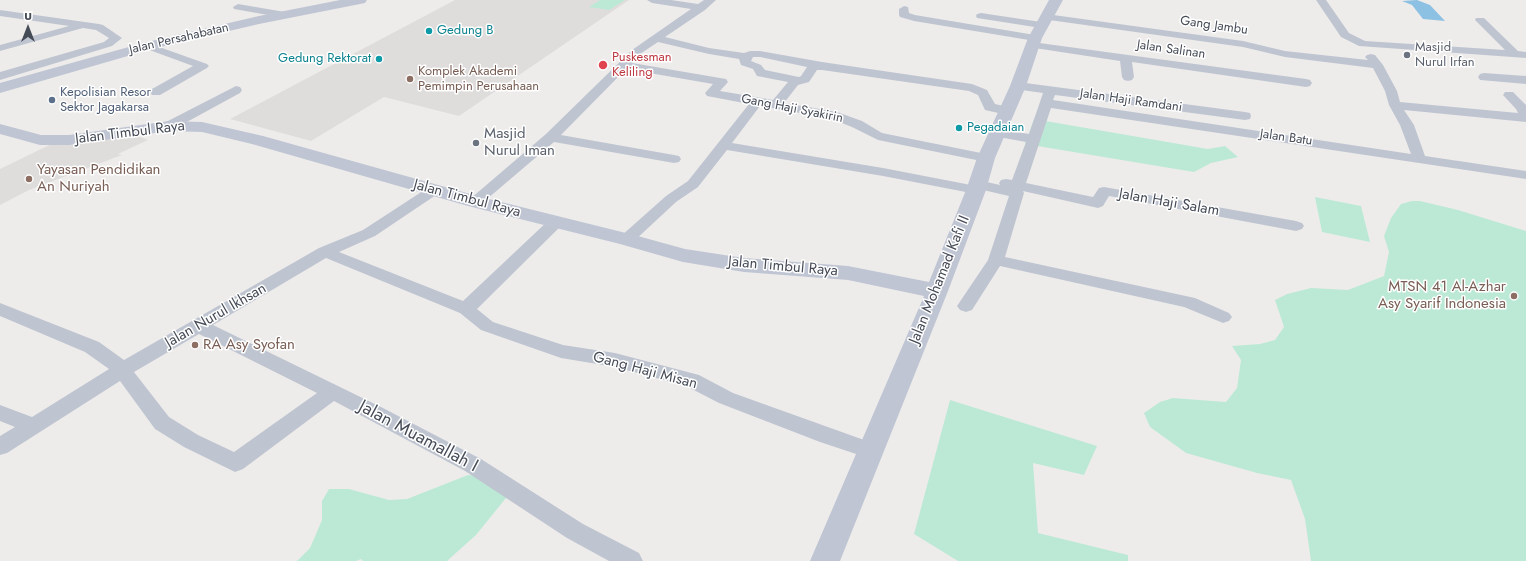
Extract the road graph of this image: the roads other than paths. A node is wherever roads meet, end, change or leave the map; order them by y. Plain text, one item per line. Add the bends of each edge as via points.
1 (360, 0) edge
2 (652, 0) edge
3 (711, 0) edge
4 (1321, 0) edge
5 (238, 7) dead end
6 (701, 8) junction
7 (904, 9) dead end
8 (0, 13) edge
9 (285, 15) junction
10 (981, 16) dead end
11 (1480, 20) dead end
12 (63, 22) junction
13 (1049, 22) edge
14 (1146, 22) dead end
15 (86, 25) junction
16 (99, 26) junction
17 (655, 38) junction
18 (1363, 44) junction
19 (148, 46) junction
20 (0, 48) edge
21 (1521, 55) edge
22 (746, 57) junction
23 (1126, 58) junction
24 (623, 65) junction
25 (1377, 65) junction
26 (822, 66) junction
27 (0, 76) edge
28 (1484, 76) dead end
29 (1128, 77) dead end
30 (796, 80) junction
31 (1526, 80) edge
32 (1306, 83) dead end
33 (0, 88) edge
34 (236, 90) dead end
35 (1039, 91) junction
36 (156, 92) dead end
37 (1510, 95) dead end
38 (756, 103) junction
39 (776, 105) junction
40 (1395, 105) junction
41 (1007, 111) junction
42 (1245, 116) dead end
43 (1526, 118) edge
44 (169, 126) junction
45 (0, 129) edge
46 (1004, 134) junction
47 (551, 136) junction
48 (1030, 138) junction
49 (724, 145) junction
50 (1419, 157) junction
51 (674, 159) dead end
52 (1526, 175) edge
53 (997, 183) junction
54 (434, 190) junction
55 (475, 202) junction
56 (556, 222) junction
57 (1296, 226) dead end
58 (628, 239) junction
59 (325, 252) junction
60 (996, 260) junction
61 (937, 290) junction
62 (966, 306) dead end
63 (0, 309) edge
64 (466, 309) junction
65 (1223, 317) dead end
66 (198, 326) junction
67 (122, 370) junction
68 (332, 392) junction
69 (0, 413) edge
70 (32, 425) junction
71 (0, 447) edge
72 (871, 451) junction
73 (631, 561) edge
74 (825, 561) edge

1 - 9 street, Jalan Persahabatan
2 - 6 street
3 - 6 street
4 - 18 street via 1346,35
5 - 9 street
6 - 17 street
7 - 13 street via 904,15 914,18
8 - 12 street
9 - 19 street, Jalan Persahabatan
10 - 13 street
11 - 21 street
12 - 15 street
12 - 16 street via 73,20 101,23
13 - 14 street
13 - 23 street, Jalan Salinan via 1054,49
13 - 25 street, Gang Jambu via 1243,44 1284,54
13 - 35 street, Jalan Mohamad Kafi II
15 - 16 street
15 - 20 street
16 - 27 street via 116,38 108,44
17 - 22 street
17 - 24 street
18 - 21 street
18 - 25 street
19 - 33 street, Jalan Persahabatan
19 - 36 street via 203,66
22 - 26 street via 750,54 760,54
22 - 30 street via 745,63 757,67 761,73
23 - 29 street
23 - 32 street, Jalan Salinan
24 - 38 street, Gang Haji Syakirin via 722,82 710,93
24 - 47 street
25 - 40 street via 1391,91
26 - 30 street via 813,67 805,79
26 - 41 street via 969,87 981,92 990,107
28 - 31 street
30 - 39 street
34 - 44 street
35 - 41 street, Jalan Mohamad Kafi II
35 - 42 street, Jalan Haji Ramdani
35 - 48 street
35 - 50 street, Jalan Batu
37 - 43 street via 1522,108
38 - 39 street, Gang Haji Syakirin
38 - 49 street
39 - 53 street, Gang Haji Syakirin via 832,115
40 - 43 street
40 - 50 street via 1407,125
41 - 46 street, Jalan Mohamad Kafi II
44 - 45 street, Jalan Timbul Raya via 69,140 40,140
44 - 54 street, Jalan Timbul Raya via 202,127 257,140
46 - 48 street
46 - 53 street, Jalan Mohamad Kafi II
47 - 51 street
47 - 55 street
48 - 53 street
49 - 53 street via 883,172
49 - 58 street via 693,184 671,199
50 - 52 street, Jalan Batu
53 - 57 street, Jalan Haji Salam via 1098,203 1104,191
53 - 60 street
53 - 61 street, Jalan Mohamad Kafi II
54 - 55 street, Jalan Timbul Raya
54 - 59 street, Jalan Nurul Ikhsan via 369,233
55 - 56 street, Jalan Timbul Raya
56 - 58 street, Jalan Timbul Raya
56 - 64 street
58 - 61 street, Jalan Timbul Raya via 683,255 744,265 848,273
59 - 64 street, Gang Haji Misan
59 - 66 street, Jalan Nurul Ikhsan
60 - 62 street
60 - 65 street via 1189,302
61 - 72 street, Jalan Mohamad Kafi II
63 - 67 street via 92,347
64 - 72 street, Gang Haji Misan via 487,326 561,351 615,360 692,380 726,398
66 - 67 street, Jalan Nurul Ikhsan
66 - 68 street, Jalan Muamallah I
67 - 68 street via 162,423 191,442 235,463
67 - 70 street, Jalan Nurul Ikhsan
68 - 73 street, Jalan Muamallah I via 473,465 575,531
69 - 70 street
70 - 71 street, Jalan Nurul Ikhsan
72 - 74 street, Jalan Mohamad Kafi II

